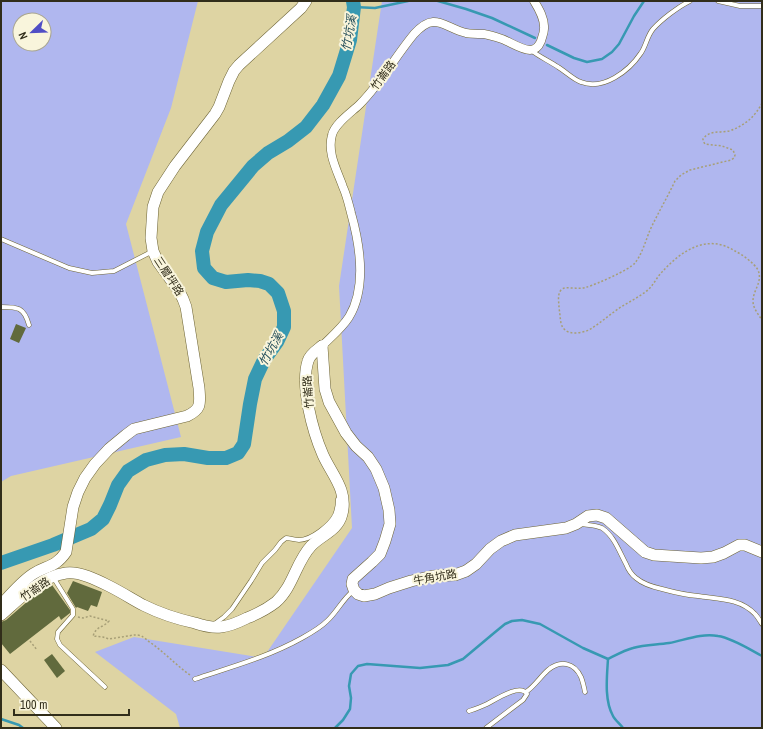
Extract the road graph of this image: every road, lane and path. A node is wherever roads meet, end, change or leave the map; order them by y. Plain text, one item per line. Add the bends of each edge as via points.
1 (306, 1) edge
2 (534, 1) edge
3 (690, 1) edge
4 (718, 1) edge
5 (762, 6) edge
6 (531, 50) junction
7 (762, 103) edge
8 (1, 239) edge
9 (153, 251) junction
10 (1, 307) edge
11 (762, 320) edge
12 (29, 325) dead end
13 (322, 346) junction
14 (338, 483) junction
15 (576, 524) junction
16 (762, 552) edge
17 (53, 576) junction
18 (354, 590) junction
19 (1, 605) edge
20 (1, 615) edge
21 (73, 616) junction
22 (762, 624) edge
23 (210, 627) junction
24 (30, 641) dead end
25 (37, 650) dead end
26 (1, 670) edge
27 (195, 679) joint
28 (105, 687) dead end
29 (526, 692) junction
30 (585, 692) dead end
31 (469, 711) dead end
32 (56, 728) edge
33 (486, 728) edge

1 - 9 street, 三層坪路 via 234,71 215,114 158,192 153,207
2 - 6 street via 543,19 544,30 540,45
3 - 6 lane via 652,30 634,62 606,82 593,85 580,82
4 - 5 lane via 740,6
6 - 13 street, 竹崙路 via 491,35 465,33 444,24 426,23 405,44 371,92 337,125 332,133 330,152 345,192 356,233 360,283 349,316
7 - 11 path via 755,115 743,125 729,131 710,133 703,138 705,144 729,148 736,155 731,160 680,175 635,264 586,287 562,289 558,298 561,323 566,331 587,331 648,290 668,266 686,252 698,245 721,244 741,254 758,270 762,280 753,303
8 - 9 lane via 69,268 92,274 114,272
9 - 19 street, 三層坪路 via 184,299 199,388 198,408 195,413 187,416 134,430 109,449 95,464 78,492 68,546 62,558 26,579
10 - 12 lane via 20,309 27,317
13 - 14 street, 竹崙路 via 308,360 306,389 316,435
13 - 18 street via 325,389 329,402 346,432 376,469 389,510 390,524 380,554 353,579
14 - 23 lane via 338,507 331,521 309,537 298,540 283,539 262,563 232,609
14 - 23 street, 竹崙路 via 343,499 338,524 305,553 283,594 261,612 231,626
15 - 16 street, 牛角坑路 via 588,516 606,518 644,552 654,555 713,557 739,545
15 - 18 street, 牛角坑路 via 566,528 515,535 490,549 466,571 411,581 364,596
15 - 22 lane via 601,528 614,542 635,578 643,583 745,605 756,614
17 - 20 street, 竹崙路 via 27,592
17 - 21 lane via 73,609
17 - 23 street, 竹崙路 via 68,573 96,579 155,611
18 - 27 lane via 328,621 289,646
21 - 27 path via 90,616 108,621 96,630 93,636 95,637 143,637
21 - 28 lane via 58,632 57,639 60,645
24 - 25 path
26 - 32 street
29 - 30 lane via 551,668 560,664 573,667 581,676
29 - 31 lane via 520,690 505,694
29 - 33 lane via 523,700

